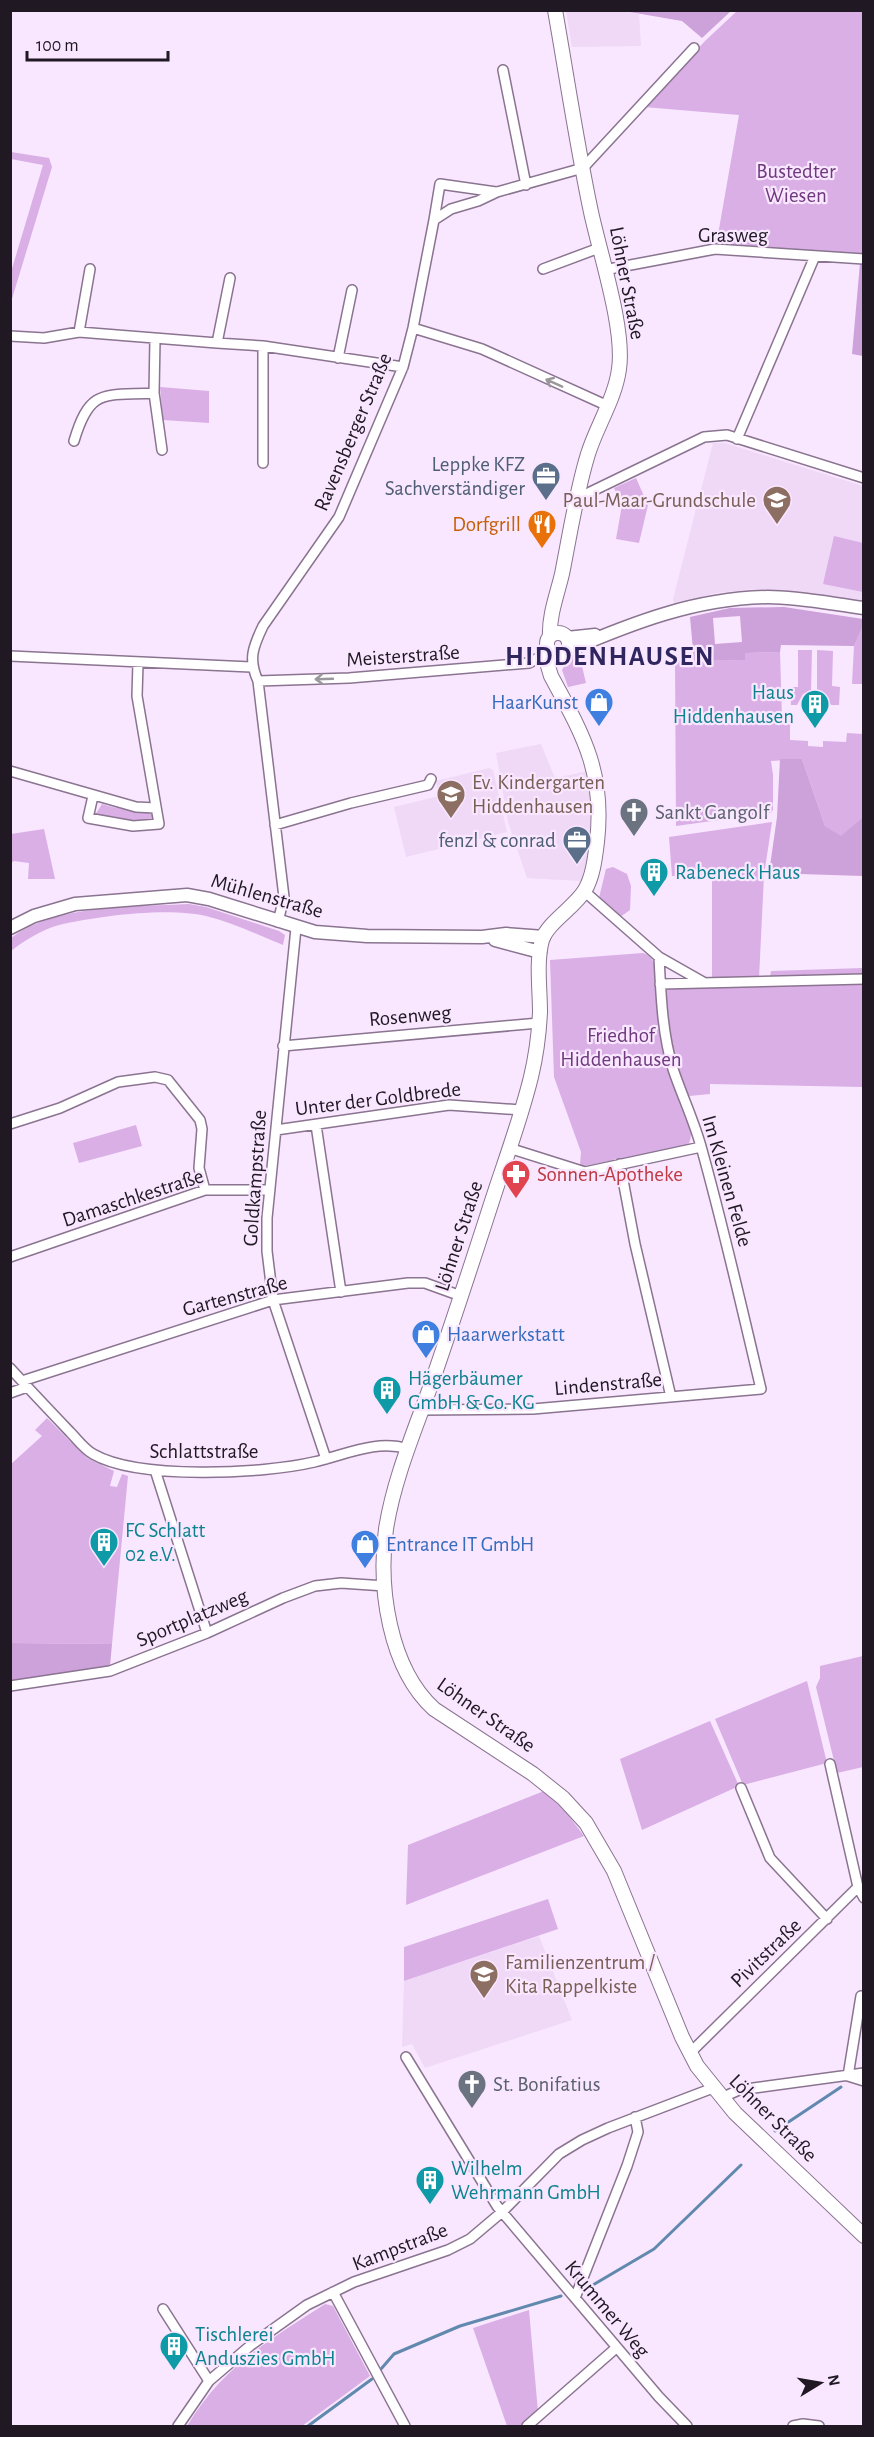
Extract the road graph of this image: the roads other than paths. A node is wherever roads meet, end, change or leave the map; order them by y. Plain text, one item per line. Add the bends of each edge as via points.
1 (555, 10) edge
2 (694, 48) dead end
3 (503, 70) dead end
4 (583, 168) junction
5 (526, 185) junction
6 (497, 192) junction
7 (434, 220) junction
8 (599, 248) junction
9 (814, 256) junction
10 (864, 259) edge
11 (90, 269) dead end
12 (543, 269) dead end
13 (604, 270) junction
14 (230, 278) dead end
15 (352, 290) dead end
16 (413, 328) junction
17 (79, 332) junction
18 (10, 336) edge
19 (155, 339) junction
20 (217, 343) junction
21 (263, 346) junction
22 (338, 358) junction
23 (403, 368) junction
24 (154, 393) junction
25 (608, 406) junction
26 (737, 439) junction
27 (74, 441) dead end
28 (162, 450) dead end
29 (262, 462) dead end
30 (864, 478) edge
31 (578, 498) junction
32 (864, 608) edge
33 (557, 645) junction
34 (10, 656) edge
35 (138, 663) junction
36 (251, 667) junction
37 (258, 681) junction
38 (10, 771) edge
39 (431, 779) dead end
40 (93, 796) junction
41 (155, 808) junction
42 (275, 825) junction
43 (584, 891) junction
44 (278, 922) junction
45 (13, 923) edge
46 (296, 928) junction
47 (482, 937) junction
48 (544, 937) junction
49 (540, 952) junction
50 (659, 957) junction
51 (864, 980) edge
52 (704, 983) junction
53 (660, 984) junction
54 (539, 1023) junction
55 (283, 1046) junction
56 (521, 1110) junction
57 (10, 1124) edge
58 (316, 1125) junction
59 (276, 1130) junction
60 (701, 1146) junction
61 (509, 1148) junction
62 (620, 1164) junction
63 (205, 1190) junction
64 (270, 1190) junction
65 (10, 1257) edge
66 (341, 1292) junction
67 (461, 1296) junction
68 (273, 1300) junction
69 (10, 1368) edge
70 (25, 1384) junction
71 (761, 1389) joint
72 (10, 1393) edge
73 (671, 1397) junction
74 (421, 1410) junction
75 (408, 1449) junction
76 (326, 1460) junction
77 (155, 1470) junction
78 (385, 1586) junction
79 (207, 1633) junction
80 (10, 1686) edge
81 (830, 1764) dead end
82 (741, 1788) dead end
83 (858, 1887) junction
84 (864, 1898) edge
85 (827, 1919) junction
86 (861, 1996) dead end
87 (690, 2052) junction
88 (406, 2057) dead end
89 (864, 2073) edge
90 (848, 2076) junction
91 (864, 2081) edge
92 (717, 2093) junction
93 (635, 2117) junction
94 (502, 2212) junction
95 (864, 2236) edge
96 (333, 2292) junction
97 (574, 2298) junction
98 (163, 2309) dead end
99 (616, 2348) junction
100 (209, 2381) junction
101 (178, 2427) edge
102 (405, 2427) edge
103 (527, 2427) edge
104 (687, 2427) edge
105 (793, 2427) edge
106 (819, 2427) edge

1 - 4 main road, Löhner Straße
2 - 4 street
3 - 5 street
4 - 5 street, Ravensberger Straße
4 - 8 main road, Löhner Straße
5 - 6 street, Ravensberger Straße
6 - 7 street, Ravensberger Straße via 451,209
6 - 7 street, Ravensberger Straße via 440,184
7 - 16 street, Ravensberger Straße
8 - 12 street
8 - 13 main road, Löhner Straße
9 - 10 street, Grasweg
9 - 13 street, Grasweg via 715,249
9 - 26 street
11 - 17 street
13 - 25 main road, Löhner Straße via 620,352
14 - 20 street
15 - 22 street
16 - 23 street, Ravensberger Straße
25 -> 16 street via 482,349
17 - 18 street via 44,338
17 - 19 street
19 - 20 street
19 - 24 street
20 - 21 street
21 - 22 street
21 - 29 street
22 - 23 street
23 - 36 street, Ravensberger Straße via 339,517 263,626
24 - 27 street via 96,399 85,410
24 - 28 street
25 - 31 main road, Löhner Straße via 588,453
26 - 30 street
26 - 31 street via 721,435 704,437
31 - 33 main road, Löhner Straße via 558,595
32 - 33 street via 785,597 726,599 688,606 605,634
33 -> 37 street, Meisterstraße via 529,663 349,678
33 - 43 main road, Löhner Straße via 556,667 562,697 588,748 598,789 597,845
34 - 35 street
35 - 36 street
35 - 41 street via 137,696
36 - 37 street
37 - 42 street
38 - 40 street
39 - 42 street via 428,785
40 - 41 street
40 - 41 street via 88,818 115,824 159,824
42 - 44 street via 284,897
43 - 48 main road, Löhner Straße
43 - 50 street
44 - 45 street, Mühlenstraße via 209,898 187,895 75,904
44 - 46 street, Mühlenstraße
46 - 47 street, Mühlenstraße via 367,936
46 - 55 street, Goldkampstraße
47 - 48 street, Mühlenstraße
47 - 49 street, Mühlenstraße
48 - 49 main road, Löhner Straße
49 - 54 main road, Löhner Straße
50 - 52 street
50 - 53 street, Im Kleinen Felde
51 - 52 street
52 - 53 street
53 - 60 street, Im Kleinen Felde via 673,1068
54 - 55 street, Rosenweg
54 - 56 main road, Löhner Straße
55 - 59 street, Goldkampstraße
56 - 58 street, Unter der Goldbrede via 449,1106
56 - 61 main road, Löhner Straße
57 - 63 street via 60,1108 118,1082 148,1077 168,1080 200,1120 199,1168
58 - 59 street, Unter der Goldbrede
58 - 66 street
59 - 64 street, Goldkampstraße
60 - 62 street
60 - 71 street, Im Kleinen Felde
61 - 62 street via 585,1172
61 - 67 main road, Löhner Straße
62 - 73 street
63 - 64 street, Damaschkestraße
63 - 65 street, Damaschkestraße
64 - 68 street, Goldkampstraße via 267,1251
66 - 67 street, Gartenstraße via 425,1283
66 - 68 street, Gartenstraße
67 - 74 main road, Löhner Straße
68 - 70 street, Gartenstraße
68 - 76 street, Goldkampstraße
69 - 70 street, Schlattstraße
70 - 72 street
70 - 77 street, Schlattstraße via 91,1453 119,1466
71 - 73 street, Lindenstraße
73 - 74 street, Lindenstraße via 533,1409
74 - 75 main road, Löhner Straße
75 - 76 street, Schlattstraße via 394,1444 368,1447
75 - 78 main road, Löhner Straße via 386,1531
76 - 77 street, Schlattstraße via 257,1470
77 - 79 street
78 - 79 street, Sportplatzweg via 315,1586
78 - 87 main road, Löhner Straße via 399,1655 420,1696 549,1786 574,1809 598,1840
79 - 80 street, Sportplatzweg via 110,1671
81 - 83 street
82 - 85 street via 770,1858
83 - 84 street
83 - 85 street, Pivitstraße
85 - 87 street, Pivitstraße
86 - 90 street
87 - 92 main road, Löhner Straße
88 - 94 street, Krummer Weg
89 - 90 street, Kampstraße
90 - 91 street
90 - 92 street, Kampstraße
92 - 93 street, Kampstraße
92 - 95 main road, Löhner Straße
93 - 94 street, Kampstraße via 559,2154
93 - 97 street via 638,2132 627,2166
94 - 96 street, Kampstraße via 470,2239 448,2250
94 - 97 street, Krummer Weg
96 - 100 street, Kampstraße via 260,2338
96 - 102 street
97 - 99 street, Krummer Weg
98 - 100 street
99 - 103 street
99 - 104 street, Krummer Weg
100 - 101 street, Kampstraße
105 - 106 street

